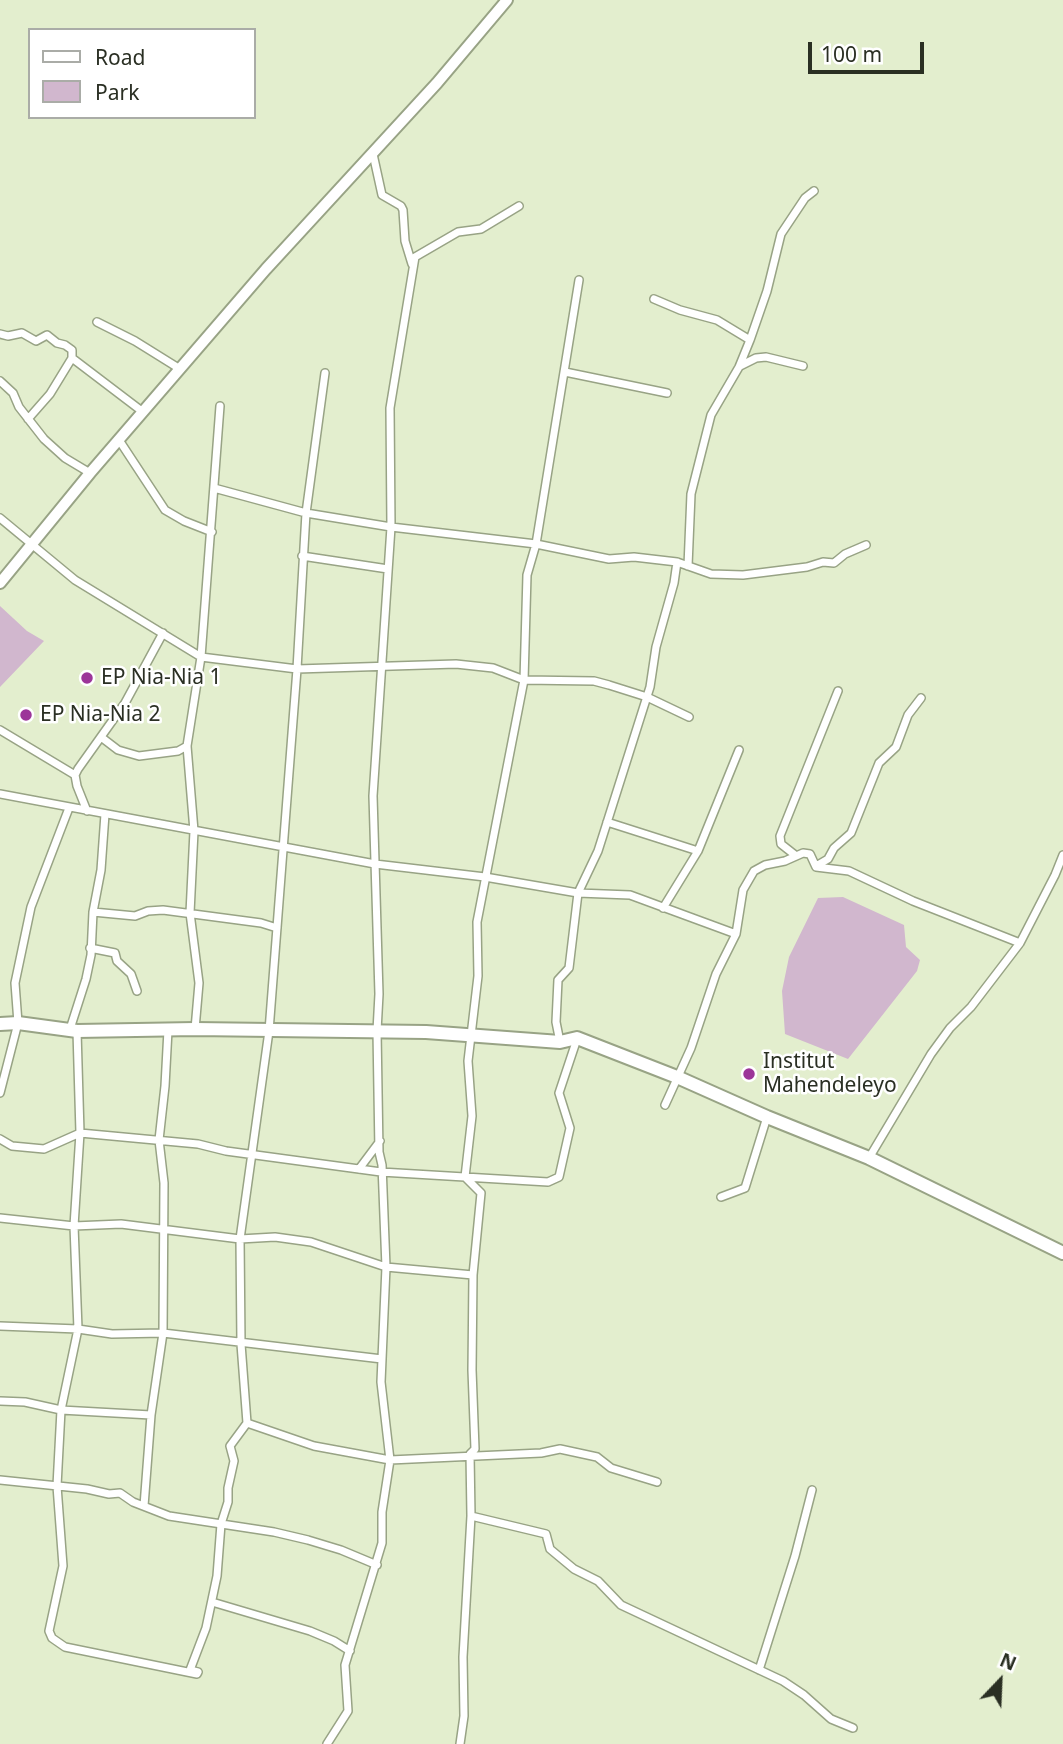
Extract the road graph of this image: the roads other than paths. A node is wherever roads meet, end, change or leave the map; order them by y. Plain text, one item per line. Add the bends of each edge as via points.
1 (507, 0) edge
2 (373, 154) junction
3 (814, 191) dead end
4 (519, 206) dead end
5 (412, 264) junction
6 (579, 280) dead end
7 (654, 299) dead end
8 (97, 322) dead end
9 (0, 334) edge
10 (750, 340) junction
11 (72, 358) junction
12 (803, 366) dead end
13 (739, 367) junction
14 (180, 369) junction
15 (565, 372) junction
16 (325, 373) dead end
17 (0, 381) edge
18 (667, 393) dead end
19 (219, 406) dead end
20 (143, 412) junction
21 (28, 419) junction
22 (119, 440) junction
23 (90, 474) junction
24 (214, 488) junction
25 (306, 513) junction
26 (0, 518) edge
27 (391, 527) junction
28 (212, 532) junction
29 (536, 544) junction
30 (31, 545) junction
31 (866, 545) dead end
32 (302, 556) junction
33 (677, 562) junction
34 (688, 566) junction
35 (388, 569) junction
36 (0, 583) edge
37 (163, 632) junction
38 (201, 657) junction
39 (381, 665) junction
40 (297, 668) junction
41 (524, 680) junction
42 (838, 691) dead end
43 (647, 697) junction
44 (921, 698) dead end
45 (689, 717) dead end
46 (0, 730) edge
47 (101, 737) junction
48 (187, 746) junction
49 (738, 750) dead end
50 (75, 775) junction
51 (0, 794) edge
52 (69, 808) junction
53 (87, 811) junction
54 (105, 814) junction
55 (607, 822) junction
56 (194, 831) junction
57 (284, 848) junction
58 (698, 851) junction
59 (795, 855) junction
60 (1063, 855) edge
61 (375, 864) junction
62 (816, 867) junction
63 (485, 877) junction
64 (578, 893) junction
65 (663, 908) junction
66 (93, 912) junction
67 (190, 913) junction
68 (277, 928) junction
69 (736, 934) junction
70 (1020, 943) junction
71 (90, 948) junction
72 (137, 991) dead end
73 (18, 1023) junction
74 (0, 1024) edge
75 (195, 1029) junction
76 (74, 1030) junction
77 (168, 1030) junction
78 (269, 1031) junction
79 (377, 1031) junction
80 (472, 1035) junction
81 (577, 1038) junction
82 (560, 1042) junction
83 (677, 1077) junction
84 (0, 1093) edge
85 (665, 1105) dead end
86 (767, 1117) junction
87 (80, 1133) junction
88 (0, 1139) edge
89 (159, 1140) junction
90 (380, 1141) junction
91 (253, 1153) junction
92 (869, 1158) junction
93 (359, 1169) junction
94 (381, 1172) junction
95 (465, 1177) junction
96 (721, 1197) dead end
97 (0, 1218) edge
98 (74, 1226) junction
99 (164, 1230) junction
100 (240, 1239) junction
101 (1063, 1253) edge
102 (386, 1267) junction
103 (473, 1275) junction
104 (0, 1326) edge
105 (78, 1329) junction
106 (163, 1333) junction
107 (241, 1344) junction
108 (382, 1359) junction
109 (0, 1401) edge
110 (61, 1410) junction
111 (151, 1415) junction
112 (247, 1423) junction
113 (470, 1454) junction
114 (390, 1460) junction
115 (0, 1480) edge
116 (657, 1482) dead end
117 (57, 1486) junction
118 (812, 1490) dead end
119 (144, 1506) junction
120 (471, 1516) junction
121 (220, 1524) junction
122 (377, 1565) junction
123 (212, 1602) junction
124 (350, 1651) junction
125 (759, 1670) junction
126 (853, 1728) dead end
127 (327, 1744) edge
128 (460, 1744) edge

1 - 2 main road
2 - 5 street via 382,195 403,210
2 - 14 main road
3 - 10 street via 781,234
4 - 5 street via 481,229 443,239 415,257
5 - 27 street via 390,408
6 - 15 street
7 - 10 street via 717,320
8 - 14 street
9 - 11 street via 22,333 36,341 47,335 72,350
10 - 13 street
11 - 20 street
11 - 21 street
12 - 13 street via 766,357
13 - 34 street via 711,415 691,494
14 - 20 main road
15 - 18 street
15 - 29 street
16 - 25 street
17 - 21 street
19 - 24 street
20 - 22 main road
21 - 23 street via 53,448
22 - 23 main road
22 - 28 street via 165,510
23 - 30 main road
24 - 25 street
24 - 28 street
25 - 27 street
25 - 32 street
26 - 30 street
27 - 29 street
27 - 35 street
28 - 38 street
29 - 33 street via 609,559
29 - 41 street via 527,575
30 - 36 main road
30 - 37 street via 75,580
31 - 34 street via 834,563 769,572 731,576
32 - 35 street
32 - 40 street
33 - 34 street
33 - 43 street
35 - 39 street
37 - 38 street
37 - 47 street via 125,704
38 - 40 street
38 - 48 street
39 - 40 street
39 - 41 street via 473,665
39 - 61 street via 374,771
40 - 57 street
41 - 43 street via 594,681
41 - 63 street
42 - 59 street via 780,836 781,844
43 - 45 street
43 - 55 street
44 - 62 street via 908,715 895,747 879,763 851,832
46 - 50 street
47 - 48 street via 118,750 139,756
47 - 50 street
48 - 56 street
49 - 58 street
50 - 53 street
51 - 52 street
52 - 53 street
52 - 73 street via 32,907 15,984
53 - 54 street
54 - 56 street
54 - 66 street
55 - 58 street
55 - 64 street
56 - 57 street
56 - 67 street
57 - 61 street
57 - 68 street
58 - 65 street
59 - 62 street via 810,854
59 - 69 street via 754,872 743,890
60 - 70 street
61 - 63 street
61 - 79 street
62 - 70 street via 849,871
63 - 64 street
63 - 80 street via 477,922
64 - 65 street via 630,895
64 - 82 street via 569,968 558,980
65 - 69 street
66 - 67 street via 135,916 154,910
66 - 71 street
67 - 68 street
67 - 75 street via 199,983
68 - 78 street
69 - 83 street
70 - 92 street via 931,1054
71 - 72 street via 115,953
71 - 76 street
73 - 74 highway
73 - 76 highway
73 - 84 street
75 - 77 highway
75 - 78 highway
76 - 77 highway
76 - 87 street
77 - 89 street
78 - 79 highway
78 - 91 street
79 - 80 highway
79 - 90 street
80 - 82 highway
80 - 95 street via 468,1062 472,1116
81 - 82 highway
81 - 83 highway
81 - 95 street via 559,1093 569,1128 559,1177 548,1182
83 - 85 street
83 - 86 highway
86 - 92 highway
86 - 96 street via 745,1188
87 - 88 street via 44,1149 12,1146
87 - 89 street
87 - 98 street
89 - 91 street
89 - 99 street
90 - 93 street
90 - 94 street
91 - 93 street
91 - 100 street
92 - 101 highway
93 - 94 street
94 - 95 street
94 - 102 street
95 - 103 street via 481,1193
97 - 98 street
98 - 99 street via 121,1224
98 - 105 street
99 - 100 street
99 - 106 street
100 - 102 street via 311,1242
100 - 107 street
102 - 103 street
102 - 108 street
103 - 113 street via 475,1449
104 - 105 street
105 - 106 street
105 - 110 street
106 - 107 street
106 - 111 street
107 - 108 street
107 - 112 street
108 - 114 street
109 - 110 street
110 - 111 street
110 - 117 street
111 - 119 street
112 - 114 street via 314,1446
112 - 121 street via 230,1446 234,1461
113 - 114 street
113 - 116 street via 560,1449 597,1457 611,1468
113 - 120 street
114 - 122 street
115 - 117 street
117 - 119 street via 120,1493
117 - 123 street via 63,1566 49,1630 52,1638 65,1647 197,1674 190,1670
118 - 125 street
119 - 121 street via 186,1521
120 - 125 street via 545,1534 550,1549 598,1581 621,1605
120 - 128 street
121 - 122 street via 308,1540
121 - 123 street
122 - 124 street
123 - 124 street via 310,1631
124 - 127 street via 345,1673 348,1711
125 - 126 street via 793,1686 831,1719

